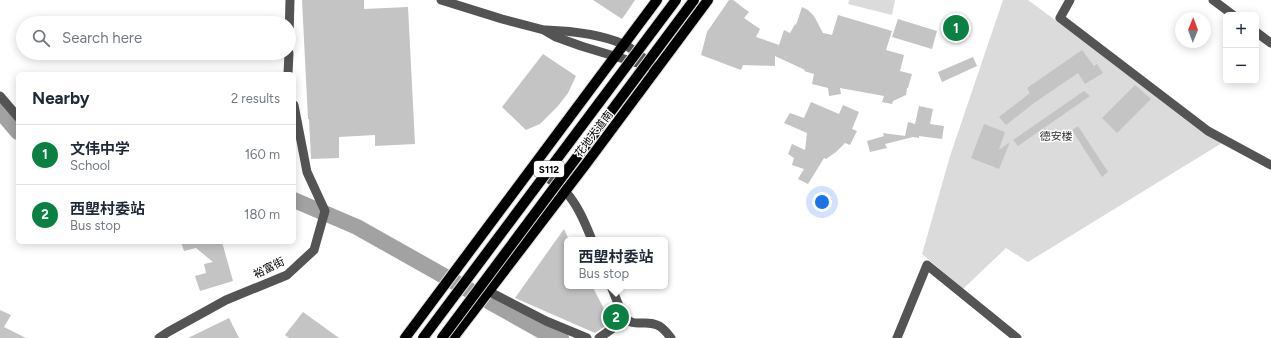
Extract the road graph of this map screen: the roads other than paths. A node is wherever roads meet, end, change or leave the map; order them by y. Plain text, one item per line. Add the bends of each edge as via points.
1 (290, 0) edge
2 (441, 0) edge
3 (657, 0) edge
4 (676, 0) edge
5 (694, 0) edge
6 (708, 0) edge
7 (1070, 0) edge
8 (1213, 0) edge
9 (1229, 12) edge
10 (290, 16) edge
11 (544, 30) junction
12 (1259, 34) edge
13 (624, 44) junction
14 (1271, 44) edge
15 (615, 56) junction
16 (289, 60) edge
17 (657, 69) junction
18 (288, 72) edge
19 (0, 96) edge
20 (16, 115) edge
21 (296, 115) edge
22 (1271, 165) edge
23 (533, 167) junction
24 (565, 191) junction
25 (591, 237) edge
26 (612, 289) edge
27 (488, 291) junction
28 (626, 319) junction
29 (160, 338) edge
30 (405, 338) edge
31 (423, 338) edge
32 (442, 338) edge
33 (453, 338) edge
34 (587, 338) edge
35 (599, 338) edge
36 (671, 338) edge
37 (897, 338) edge
38 (1017, 338) edge

1 - 10 street
2 - 11 street
3 - 13 main road
4 - 31 main road, 花地大道南 / S112, bridge
5 - 32 main road, 花地大道南 / S112, bridge
6 - 17 main road, 花地大道南
7 - 22 street via 1060,18 1208,131
8 - 9 street
11 - 13 street via 575,32
11 - 15 street via 568,42
12 - 14 street
13 - 15 main road
13 - 17 street
15 - 17 street
15 - 23 main road
16 - 18 street
17 - 24 main road, 花地大道南
19 - 20 street
21 - 29 street, 裕富街 via 307,172 325,211 314,250 287,275 226,300
23 - 24 street
23 - 30 main road
24 - 25 street via 578,208
24 - 27 main road, 花地大道南
26 - 28 street
27 - 33 main road, 花地大道南
27 - 34 street via 546,321
28 - 35 street
28 - 36 street via 634,323 657,325
37 - 38 street via 928,265

